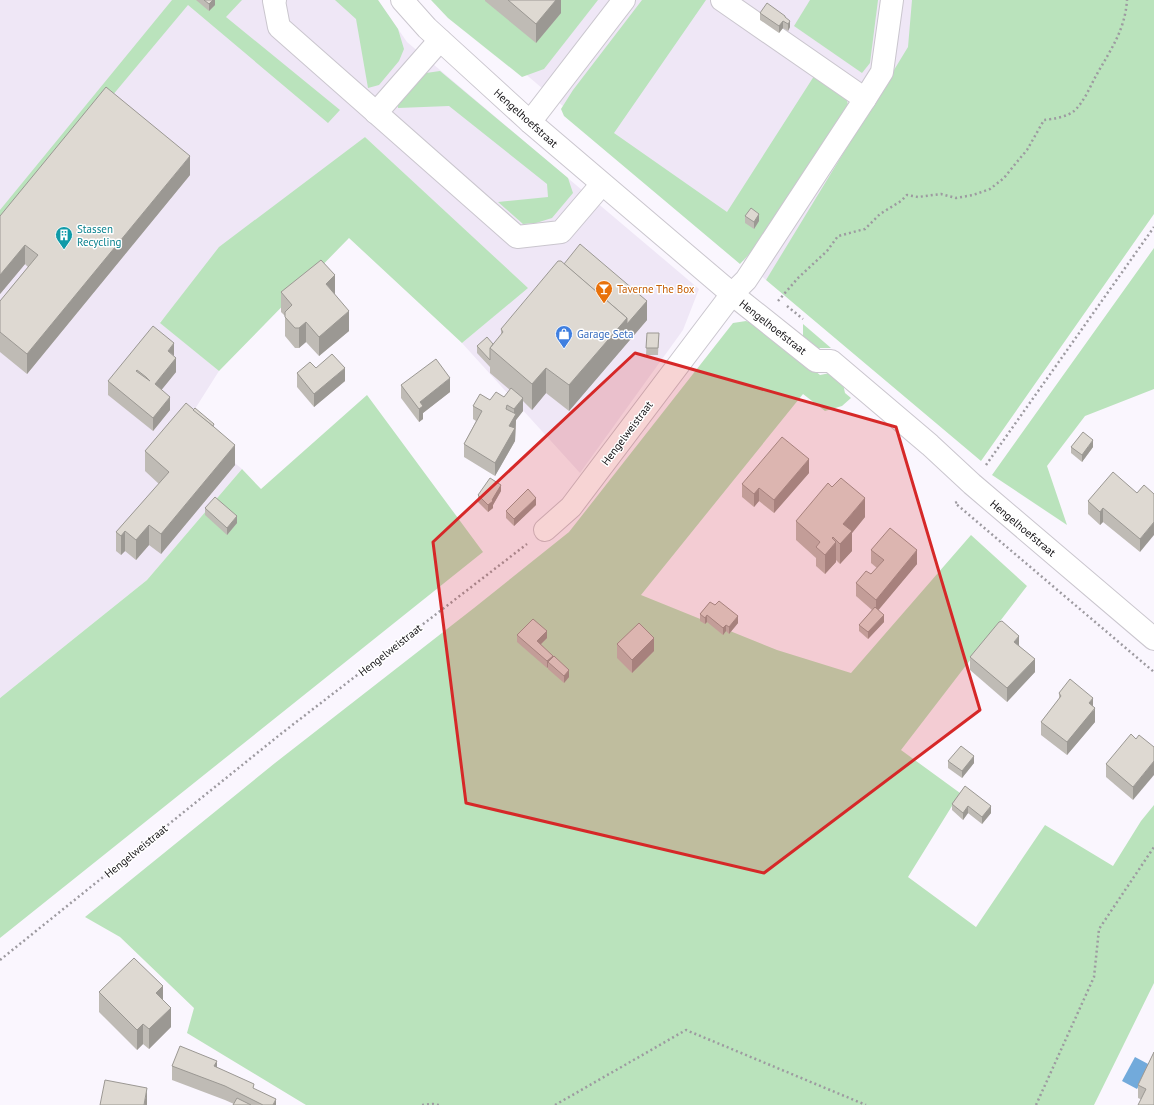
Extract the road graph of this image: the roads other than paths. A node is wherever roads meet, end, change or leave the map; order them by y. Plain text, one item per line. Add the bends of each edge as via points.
1 (274, 0) edge
2 (402, 0) edge
3 (624, 0) edge
4 (722, 0) edge
5 (892, 0) edge
6 (440, 40) junction
7 (864, 100) junction
8 (376, 113) junction
9 (530, 122) junction
10 (602, 184) junction
11 (732, 294) junction
12 (545, 530) road end
13 (1154, 639) edge

1 - 8 street via 279,27
2 - 6 street, Hengelhoefstraat
3 - 9 street
4 - 7 street
5 - 7 street, Hengelweistraat via 882,72
6 - 8 street
6 - 9 street, Hengelhoefstraat
7 - 11 street, Hengelweistraat via 746,280
8 - 10 street via 517,237 561,232
9 - 10 street, Hengelhoefstraat
10 - 11 street, Hengelhoefstraat
11 - 12 street, Hengelweistraat via 571,508
11 - 13 street, Hengelhoefstraat via 816,361 831,361

